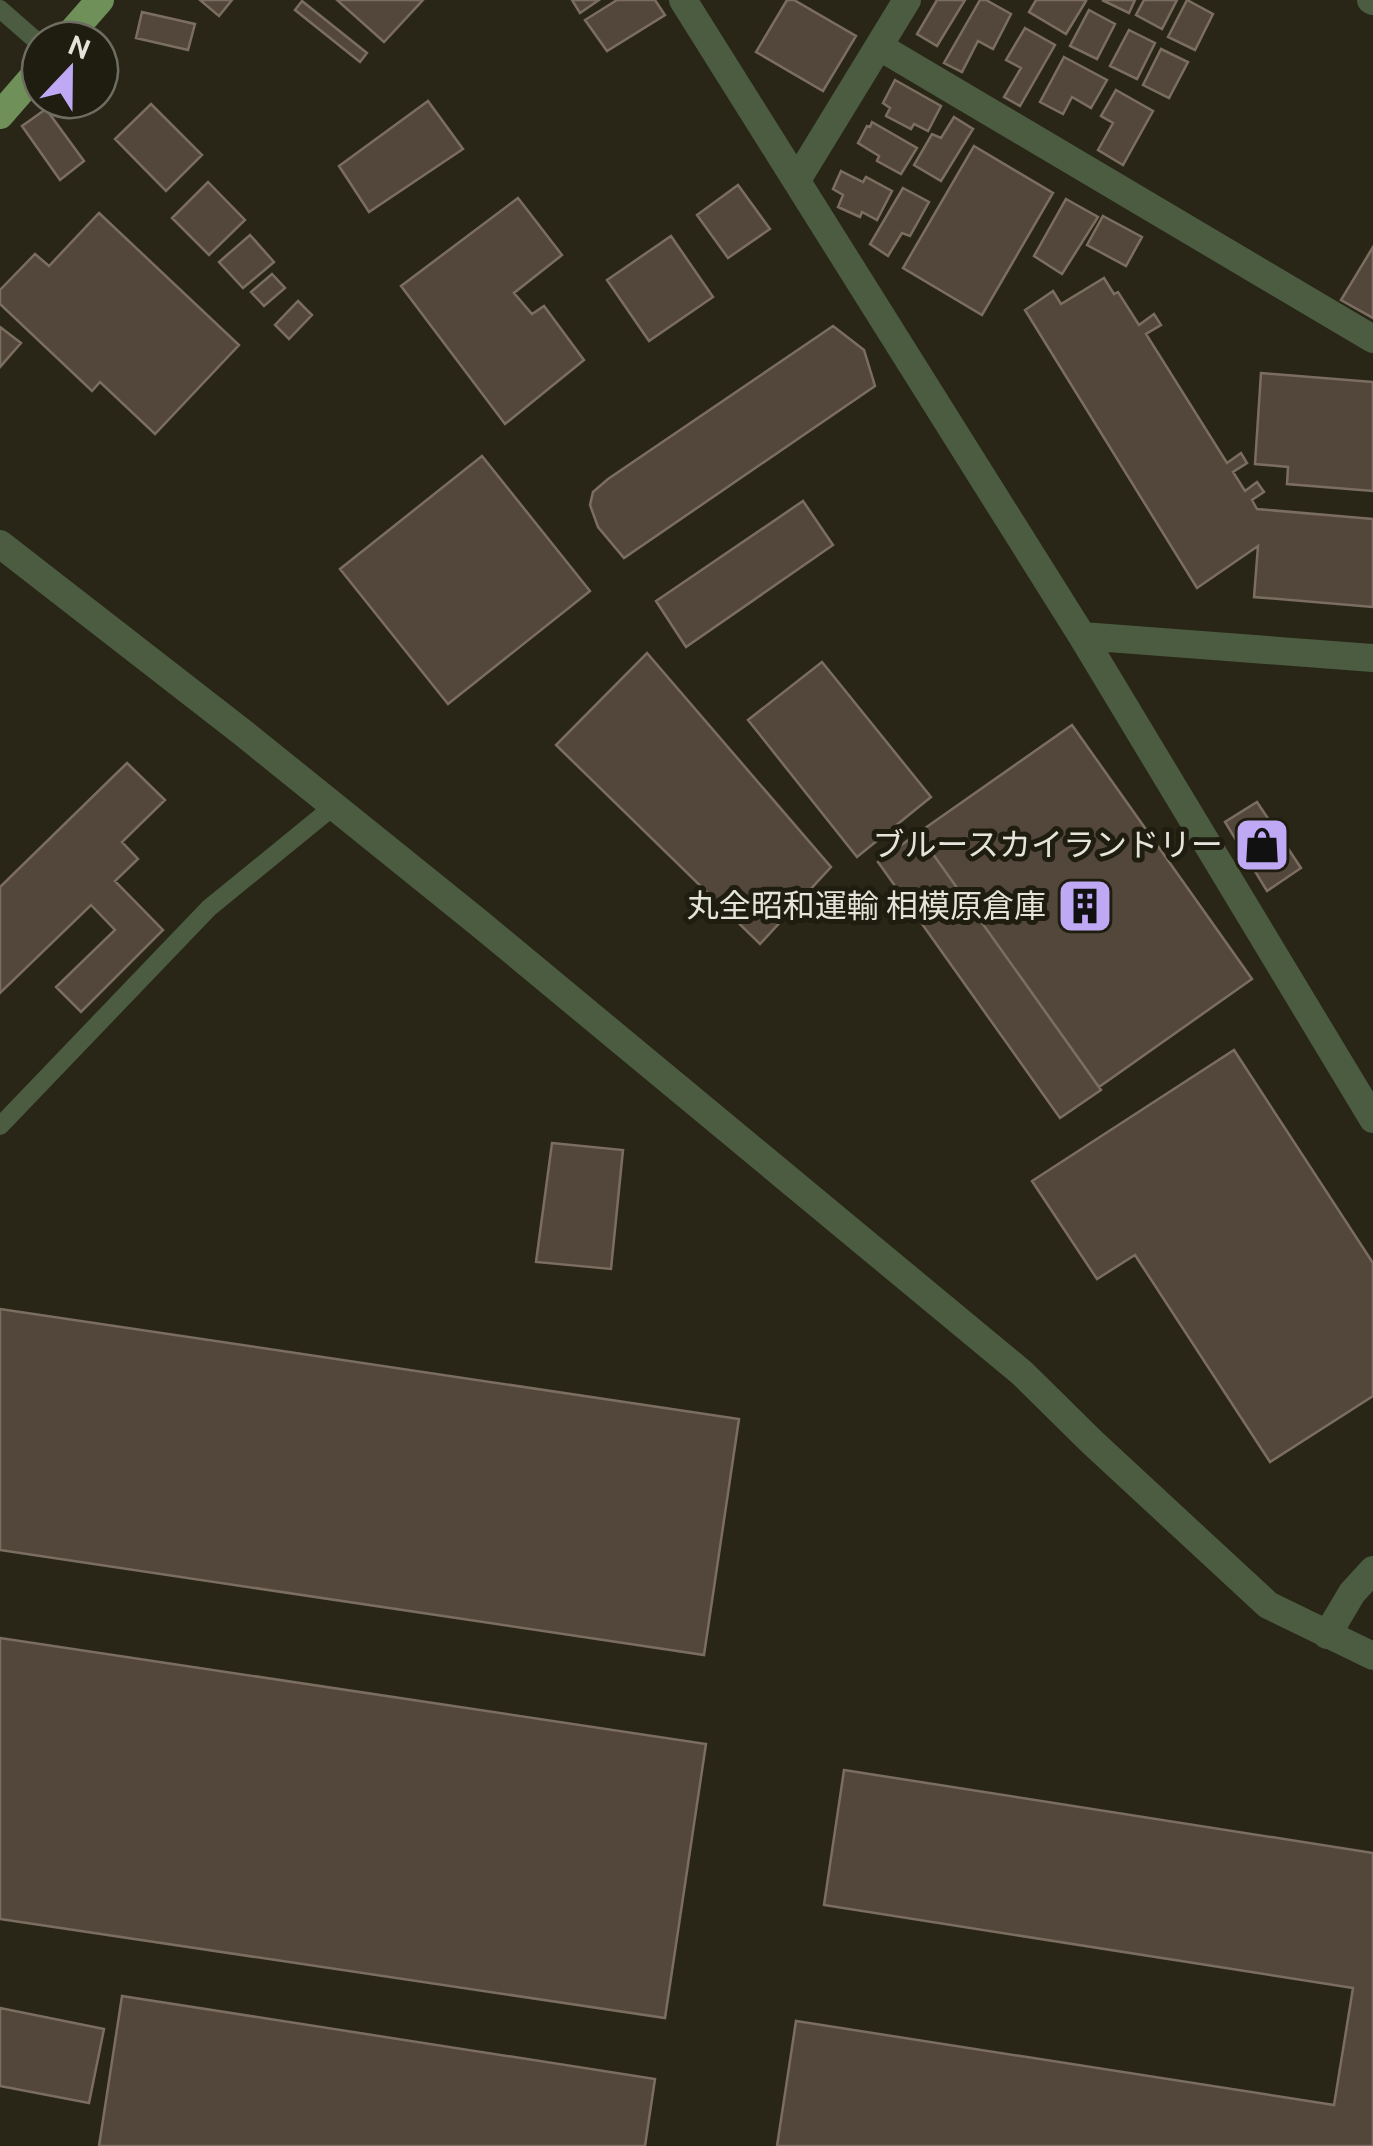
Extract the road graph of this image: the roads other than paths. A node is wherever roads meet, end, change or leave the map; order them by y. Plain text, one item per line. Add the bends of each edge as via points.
1 (100, 0) edge
2 (683, 0) edge
3 (907, 0) edge
4 (0, 8) edge
5 (82, 20) edge
6 (20, 26) edge
7 (880, 46) junction
8 (20, 92) edge
9 (0, 115) edge
10 (797, 180) junction
11 (1373, 339) edge
12 (0, 544) edge
13 (1082, 636) junction
14 (1373, 658) edge
15 (334, 806) junction
16 (1373, 1118) edge
17 (0, 1126) edge
18 (1373, 1570) edge
19 (1327, 1635) junction
20 (1373, 1656) edge

1 - 5 main road
2 - 10 street
3 - 7 street
4 - 6 lane
7 - 10 street
7 - 11 street
8 - 9 main road
10 - 13 street
12 - 15 street
13 - 14 street
13 - 16 street
15 - 17 lane via 209,908
15 - 19 street via 1022,1373 1268,1606
18 - 19 street
19 - 20 street

